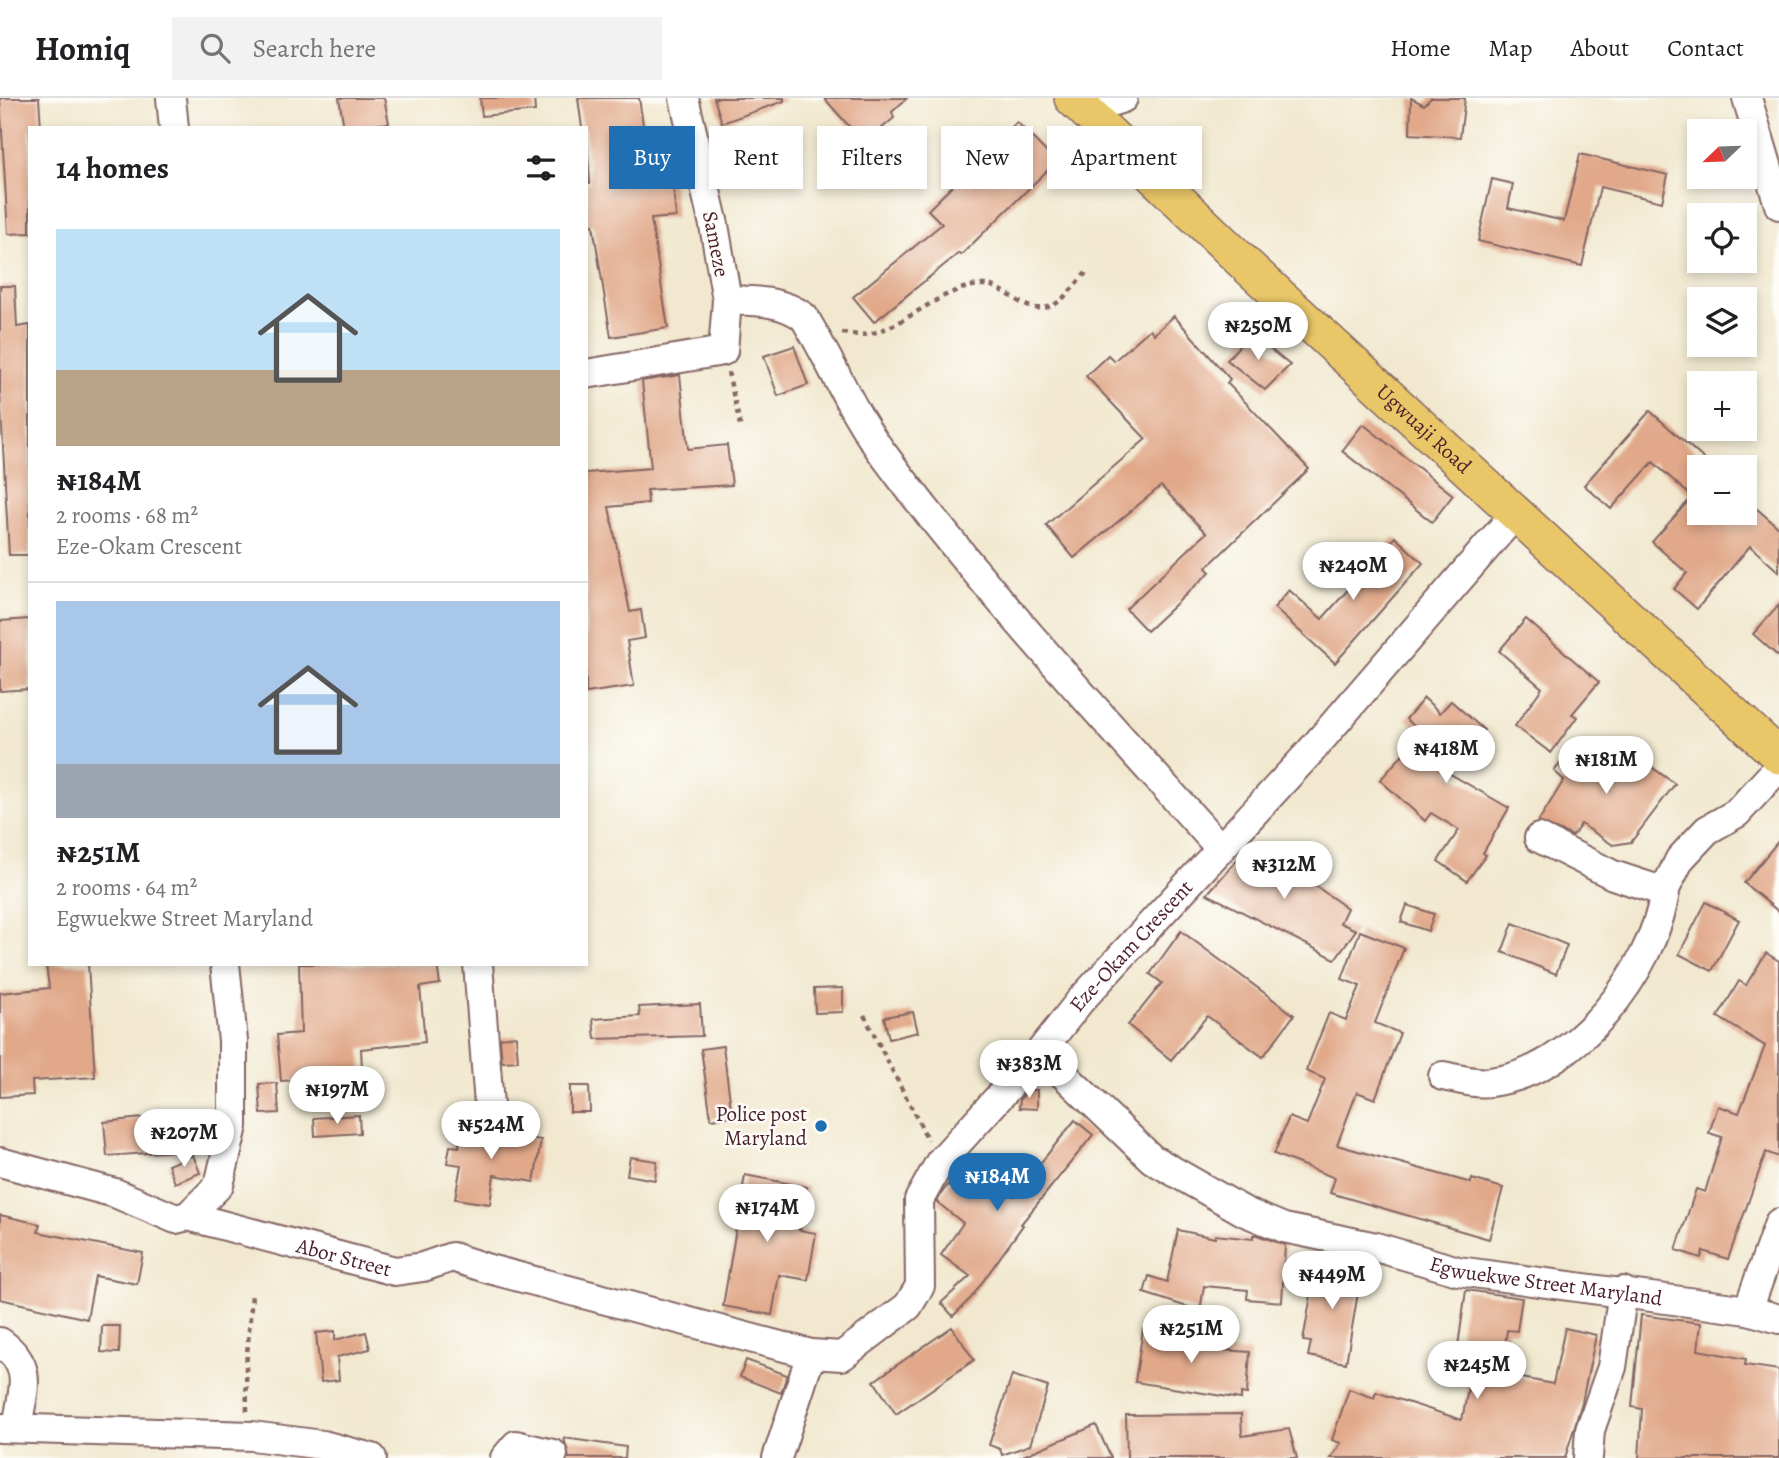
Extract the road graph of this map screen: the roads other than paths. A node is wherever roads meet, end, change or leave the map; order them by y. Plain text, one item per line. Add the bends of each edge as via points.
1 (171, 98) edge
2 (684, 98) edge
3 (1123, 98) edge
4 (1747, 98) edge
5 (1077, 105) edge
6 (174, 126) edge
7 (1779, 205) edge
8 (727, 300) junction
9 (588, 374) edge
10 (1516, 513) junction
11 (1779, 756) edge
12 (1779, 767) edge
13 (1539, 838) dead end
14 (1220, 848) junction
15 (1664, 891) junction
16 (225, 966) edge
17 (478, 966) edge
18 (1040, 1052) junction
19 (1443, 1076) dead end
20 (489, 1105) dead end
21 (0, 1162) edge
22 (188, 1216) junction
23 (1779, 1223) edge
24 (1623, 1291) junction
25 (1748, 1310) junction
26 (1779, 1319) edge
27 (0, 1342) edge
28 (811, 1354) junction
29 (9, 1427) edge
30 (312, 1452) edge
31 (553, 1454) dead end
32 (372, 1458) edge
33 (505, 1458) edge
34 (777, 1458) edge
35 (1588, 1458) edge

1 - 6 street
2 - 8 street, Sameze
3 - 5 street
4 - 7 street
5 - 10 main road, Ugwuaji Road
8 - 9 street, Sameze via 723,351
8 - 14 street via 758,301 794,309 804,317 880,449 1001,603
10 - 11 main road, Ugwuaji Road
10 - 14 street, Eze-Okam Crescent via 1310,752
12 - 15 street via 1737,813 1707,830 1680,859
13 - 15 street via 1613,875
14 - 18 street, Eze-Okam Crescent via 1080,1001
15 - 19 street via 1662,910 1636,967 1592,1031 1542,1064 1502,1080 1478,1082
16 - 22 street via 233,1041 233,1126 219,1185
17 - 20 street
18 - 24 street, Egwuekwe Street Maryland via 1152,1159 1266,1222 1458,1270
18 - 28 street, Eze-Okam Crescent via 940,1162 919,1200 920,1286 908,1306 842,1356
21 - 22 street, Abor Street via 115,1193 176,1219
22 - 28 street, Abor Street via 395,1271 455,1257
23 - 25 street
24 - 25 street, Egwuekwe Street Maryland
24 - 35 street via 1612,1367 1590,1430
25 - 26 street, Egwuekwe Street Maryland
27 - 29 street via 16,1353 24,1367
28 - 34 street
29 - 30 street via 248,1436
30 - 32 street
31 - 33 street via 516,1445

